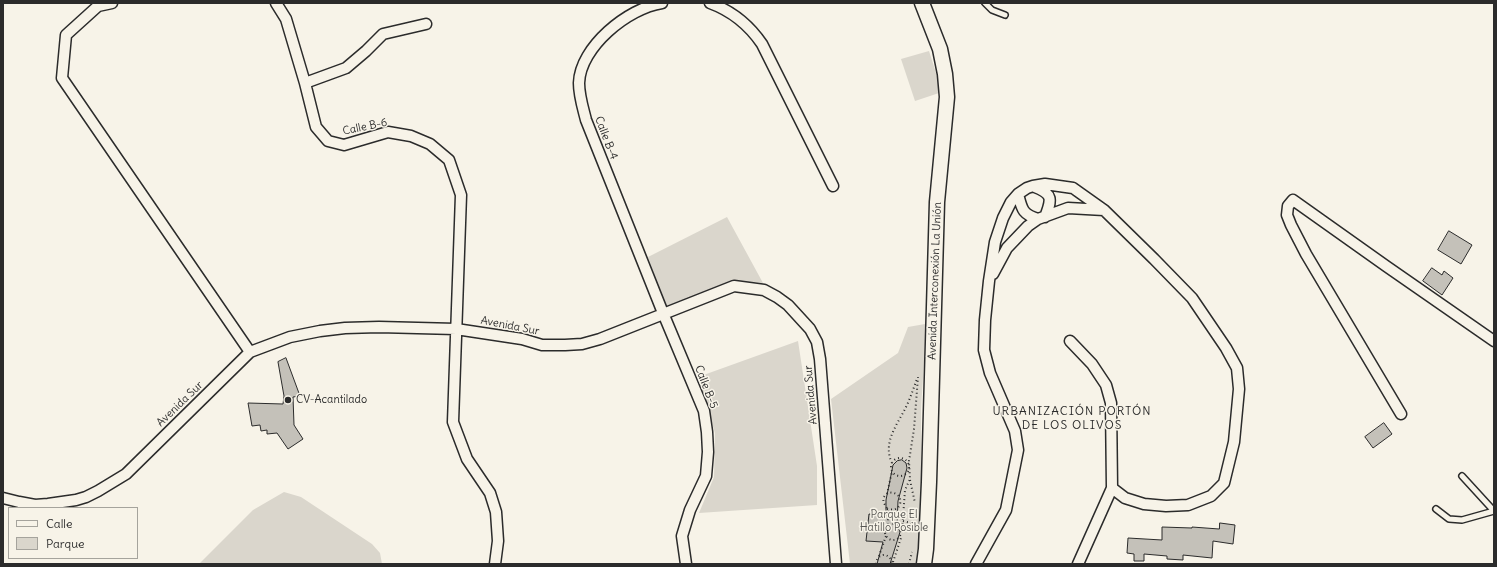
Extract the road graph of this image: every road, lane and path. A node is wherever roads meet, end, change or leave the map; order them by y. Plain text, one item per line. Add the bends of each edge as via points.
1 (112, 3) edge
2 (276, 3) edge
3 (662, 3) edge
4 (710, 3) edge
5 (922, 3) edge
6 (985, 3) edge
7 (1005, 15) dead end
8 (426, 24) dead end
9 (305, 83) junction
10 (833, 186) dead end
11 (1033, 186) junction
12 (1018, 194) junction
13 (1104, 210) junction
14 (1041, 218) junction
15 (989, 280) junction
16 (663, 313) junction
17 (456, 329) junction
18 (1070, 341) dead end
19 (1494, 341) edge
20 (250, 352) junction
21 (1401, 414) dead end
22 (892, 463) junction
23 (909, 467) junction
24 (892, 471) junction
25 (1462, 476) dead end
26 (1112, 488) junction
27 (887, 494) junction
28 (3, 498) edge
29 (887, 509) junction
30 (1436, 509) dead end
31 (1494, 511) edge
32 (903, 522) junction
33 (888, 525) junction
34 (920, 525) dead end
35 (902, 532) junction
36 (886, 536) junction
37 (901, 536) junction
38 (879, 556) junction
39 (495, 564) edge
40 (686, 564) edge
41 (836, 564) edge
42 (876, 564) edge
43 (892, 564) edge
44 (924, 564) edge
45 (976, 564) edge
46 (1078, 564) edge

1 - 20 street via 98,6 66,35 62,78
2 - 9 street, Calle B-6 via 286,19
3 - 16 street, Calle B-4 via 654,4 623,19 594,45 585,62 579,83 586,120
4 - 10 street via 724,8 753,31 762,44
5 - 44 street, Avenida Interconexión La Unión via 940,49 946,98 938,202
6 - 7 lane via 992,10
8 - 9 street via 383,34 346,68
9 - 17 street, Calle B-6 via 316,126 328,141 344,145 388,132 410,136 430,144 449,160 461,195
11 - 12 street
11 - 13 street via 1045,184 1073,188
11 - 14 street via 1046,191 1050,198 1050,204
12 - 14 street via 1027,215
12 - 15 street via 1003,218 995,242
13 - 14 street via 1068,208
13 - 26 street via 1192,298 1237,368 1239,389 1234,442 1224,483 1211,496 1188,505 1144,504 1125,498
14 - 15 street via 1028,226 1007,248
15 - 45 street via 984,350 990,373 1015,430 1018,450 1006,510
16 - 17 street, Avenida Sur via 600,338 565,346 542,345 522,339
16 - 40 street, Calle B-5 via 704,411 707,432 706,476 690,510 682,536
16 - 41 street, Avenida Sur via 734,286 764,290 777,297 810,329 817,342 820,359
17 - 20 street, Avenida Sur via 339,329 290,337
17 - 39 street via 453,422 467,459 490,493 496,512 498,541
18 - 26 street via 1092,364 1106,385 1111,403
19 - 21 street via 1293,200 1288,206 1287,215 1291,225
20 - 28 street, Avenida Sur via 126,474 111,484 86,497 48,504 35,505
22 - 23 path via 899,458 907,462
22 - 23 path via 888,455 889,440 919,374
22 - 24 path
23 - 24 path via 904,475 895,475
23 - 32 path via 910,479 905,490
24 - 27 path
25 - 31 lane
26 - 46 street
27 - 29 path via 883,501
27 - 29 path via 896,493 901,501 896,509
29 - 33 path
30 - 31 lane via 1449,519 1462,520
32 - 34 path
32 - 35 path
33 - 35 path via 897,524
33 - 36 path
35 - 37 path
36 - 37 path via 893,541
36 - 38 path
37 - 43 path
38 - 42 path
38 - 43 path via 888,555

